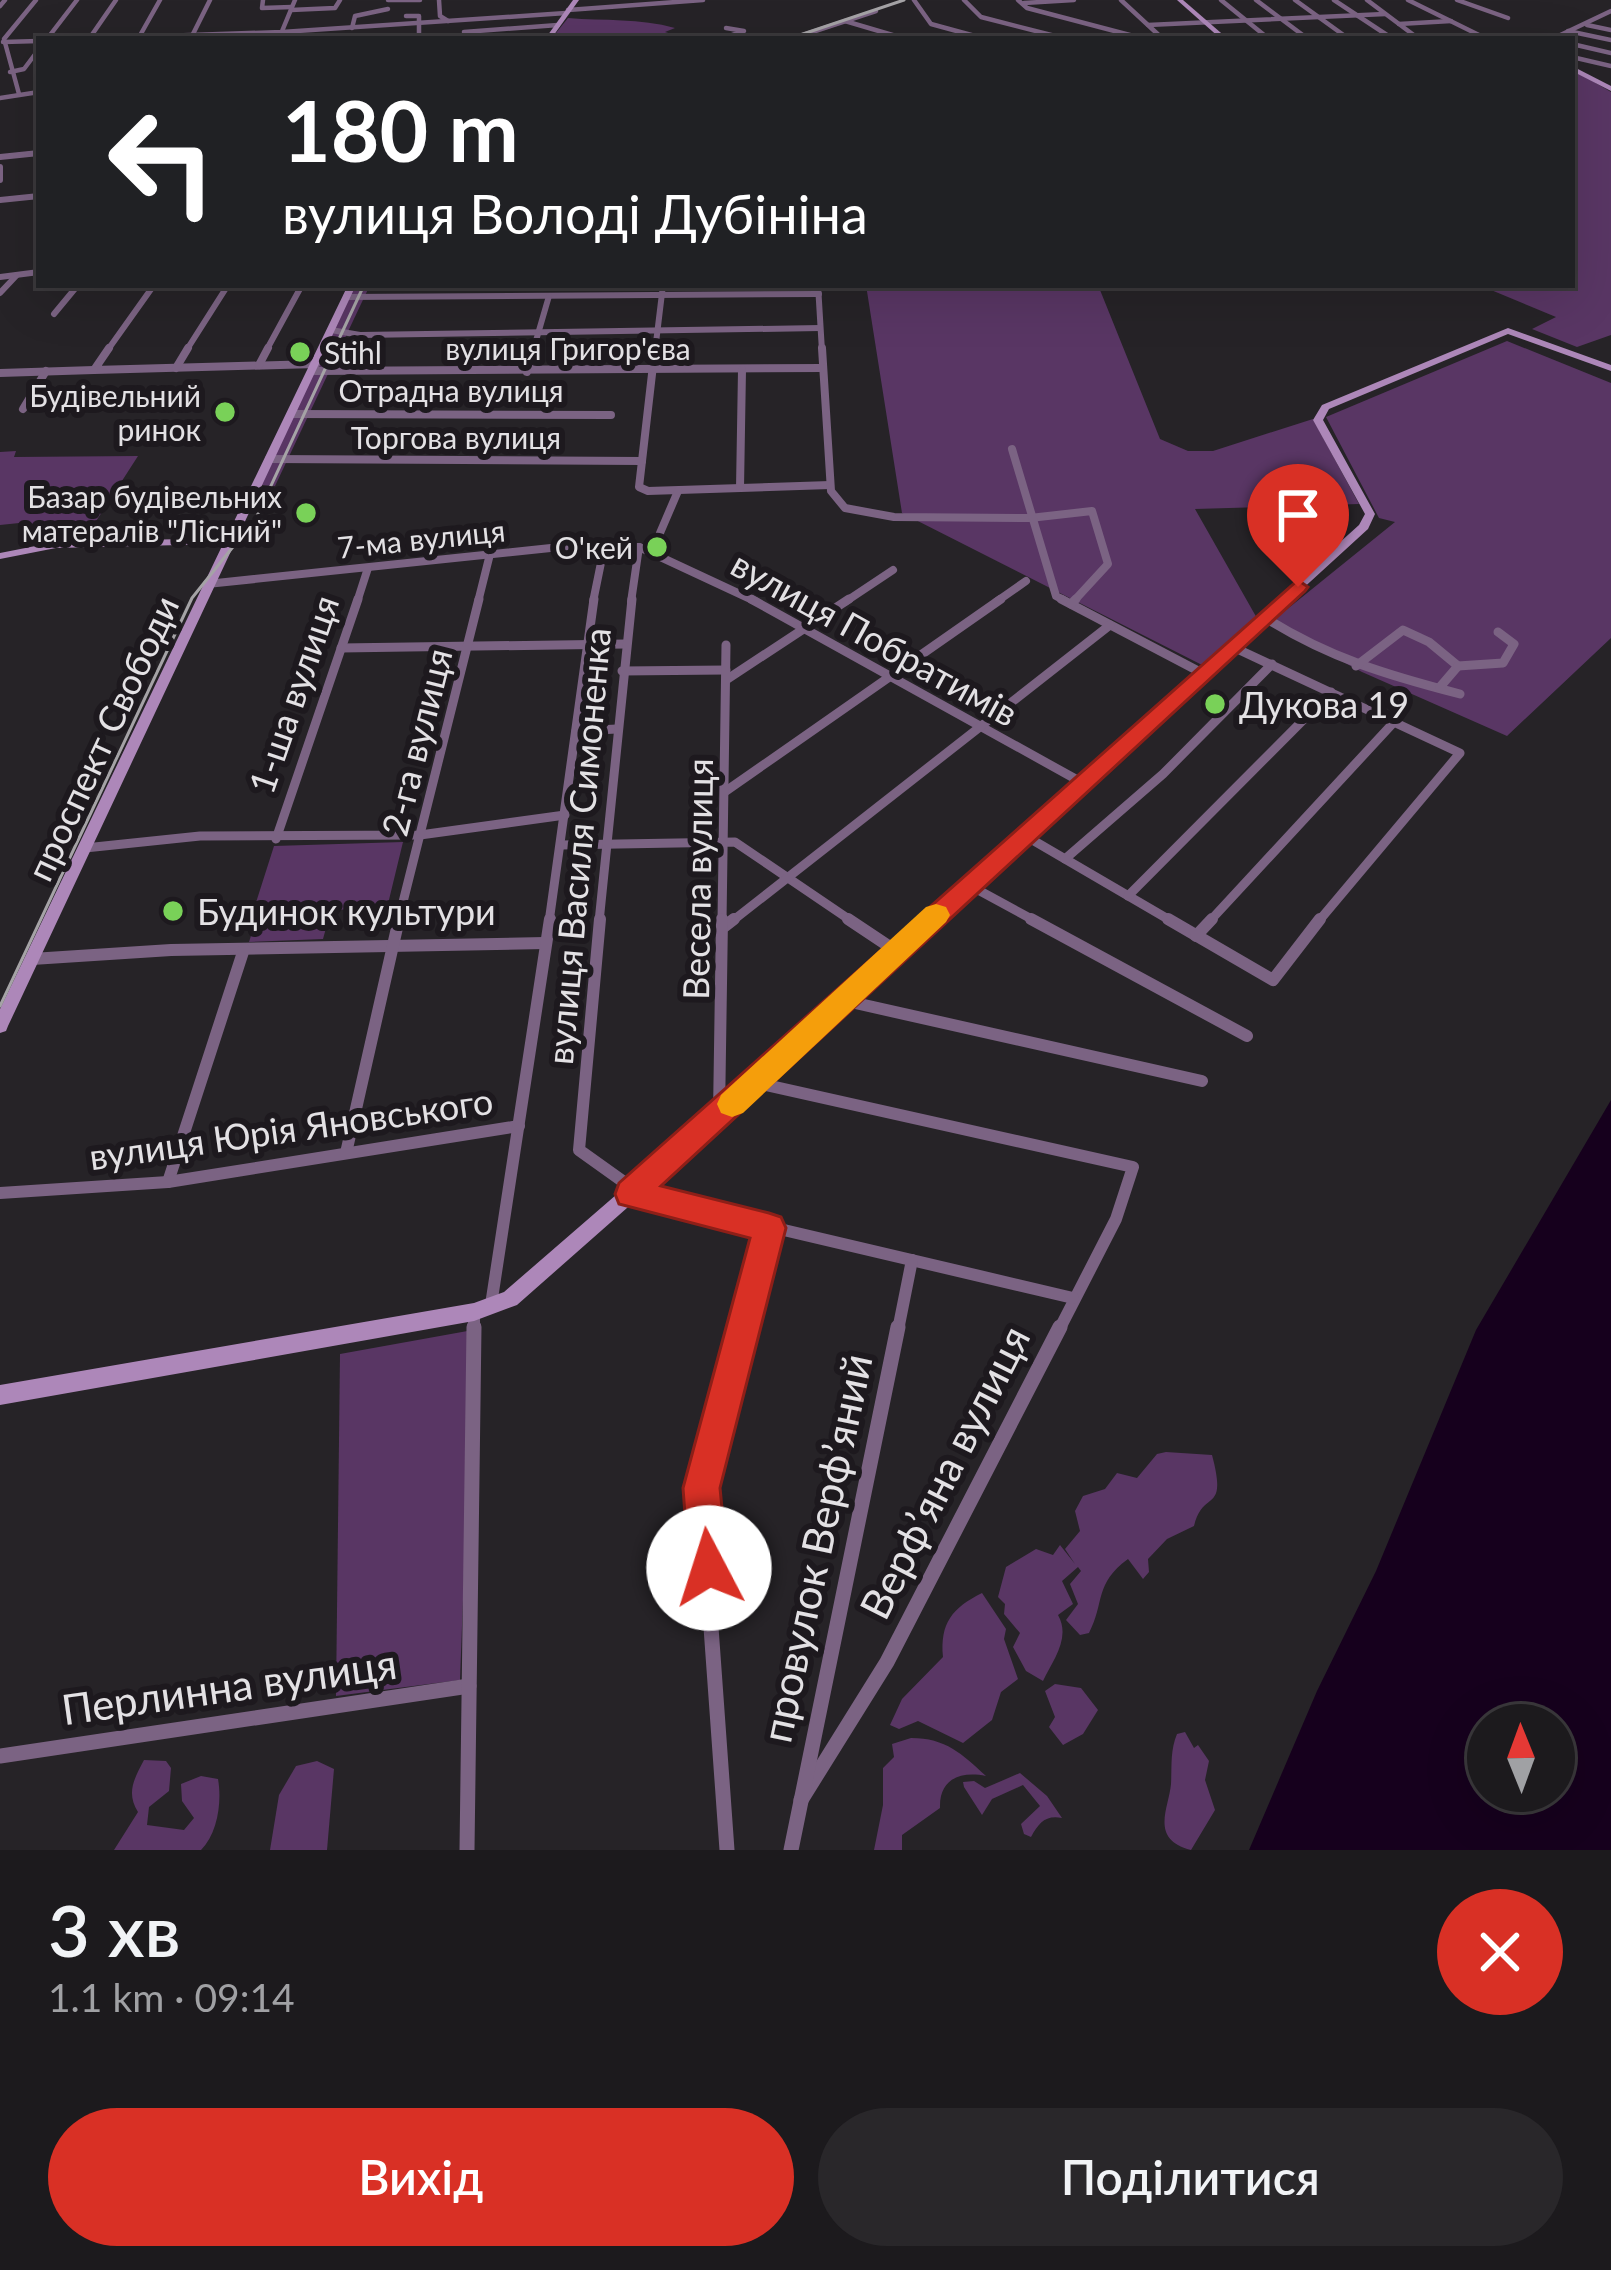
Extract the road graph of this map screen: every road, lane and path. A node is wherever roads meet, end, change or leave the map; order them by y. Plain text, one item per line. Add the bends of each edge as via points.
1 (5, 0) edge
2 (36, 0) edge
3 (77, 0) edge
4 (116, 0) edge
5 (160, 0) edge
6 (210, 0) edge
7 (262, 0) edge
8 (340, 0) edge
9 (388, 0) edge
10 (420, 0) edge
11 (439, 0) edge
12 (489, 0) edge
13 (576, 0) edge
14 (703, 0) edge
15 (914, 0) edge
16 (964, 0) edge
17 (1071, 0) edge
18 (1121, 0) edge
19 (1180, 0) edge
20 (1221, 0) edge
21 (1256, 0) edge
22 (1295, 0) edge
23 (1334, 0) edge
24 (1367, 0) edge
25 (1408, 0) edge
26 (1457, 0) edge
27 (674, 2) edge
28 (1019, 2) edge
29 (524, 3) edge
30 (0, 6) edge
31 (293, 6) edge
32 (388, 9) dead end
33 (876, 10) dead end
34 (567, 12) junction
35 (1384, 14) junction
36 (1356, 15) junction
37 (1611, 15) edge
38 (249, 16) dead end
39 (406, 16) dead end
40 (525, 16) junction
41 (1317, 16) junction
42 (504, 17) junction
43 (489, 18) junction
44 (1281, 18) junction
45 (1508, 18) dead end
46 (1246, 20) junction
47 (1454, 20) junction
48 (448, 21) junction
49 (844, 21) junction
50 (1206, 22) junction
51 (422, 23) junction
52 (1399, 24) junction
53 (1583, 24) junction
54 (558, 25) junction
55 (1148, 25) junction
56 (1097, 26) junction
57 (352, 28) junction
58 (726, 28) dead end
59 (505, 29) junction
60 (1611, 30) edge
61 (1568, 31) junction
62 (244, 32) junction
63 (464, 32) junction
64 (807, 34) junction
65 (46, 36) edge
66 (92, 36) edge
67 (139, 36) edge
68 (192, 36) edge
69 (202, 36) edge
70 (280, 36) edge
71 (420, 36) edge
72 (469, 36) edge
73 (499, 36) edge
74 (550, 36) edge
75 (731, 36) edge
76 (801, 36) edge
77 (814, 36) edge
78 (895, 36) edge
79 (975, 36) edge
80 (1054, 36) edge
81 (1133, 36) edge
82 (1160, 36) edge
83 (1222, 36) edge
84 (1265, 36) edge
85 (1304, 36) edge
86 (1345, 36) edge
87 (1388, 36) edge
88 (1415, 36) edge
89 (1482, 36) edge
90 (1558, 36) edge
91 (36, 40) edge
92 (1611, 40) edge
93 (2, 42) edge
94 (1575, 45) edge
95 (1611, 52) edge
96 (36, 53) edge
97 (1575, 58) edge
98 (1611, 66) edge
99 (1575, 70) edge
100 (10, 72) junction
101 (1611, 89) edge
102 (36, 92) edge
103 (19, 94) junction
104 (0, 98) edge
105 (36, 153) edge
106 (0, 157) edge
107 (0, 167) edge
108 (0, 180) edge
109 (36, 196) edge
110 (0, 200) edge
111 (36, 272) edge
112 (16, 275) junction
113 (0, 277) edge
114 (76, 288) edge
115 (152, 288) edge
116 (226, 288) edge
117 (300, 288) edge
118 (350, 288) edge
119 (662, 290) edge
120 (818, 290) edge
121 (0, 293) edge
122 (549, 296) junction
123 (346, 297) junction
124 (54, 314) dead end
125 (820, 328) junction
126 (332, 330) junction
127 (538, 331) junction
128 (659, 331) junction
129 (259, 365) junction
130 (176, 368) junction
131 (314, 368) junction
132 (823, 368) junction
133 (1611, 368) edge
134 (94, 370) junction
135 (742, 370) junction
136 (46, 371) junction
137 (654, 372) junction
138 (0, 373) edge
139 (527, 373) junction
140 (23, 409) dead end
141 (292, 414) junction
142 (610, 415) dead end
143 (1012, 449) dead end
144 (269, 459) junction
145 (643, 461) junction
146 (830, 485) junction
147 (740, 488) junction
148 (678, 490) junction
149 (1030, 518) junction
150 (660, 533) dead end
151 (229, 541) junction
152 (604, 548) junction
153 (639, 548) junction
154 (490, 554) junction
155 (0, 556) edge
156 (368, 568) junction
157 (893, 570) dead end
158 (1026, 581) dead end
159 (207, 584) junction
160 (1071, 604) junction
161 (1264, 617) junction
162 (1110, 626) junction
163 (808, 630) junction
164 (1498, 632) dead end
165 (585, 644) junction
166 (625, 644) junction
167 (468, 645) junction
168 (726, 645) dead end
169 (1232, 646) junction
170 (341, 648) junction
171 (1272, 664) junction
172 (1356, 666) junction
173 (1458, 666) junction
174 (622, 671) junction
175 (1202, 673) junction
176 (726, 675) junction
177 (894, 678) junction
178 (1440, 687) junction
179 (1331, 692) junction
180 (1460, 694) dead end
181 (1395, 722) junction
182 (980, 725) junction
183 (617, 729) junction
184 (576, 731) junction
185 (1081, 782) junction
186 (726, 791) junction
187 (565, 814) junction
188 (420, 835) junction
189 (1024, 835) junction
190 (276, 839) junction
191 (725, 843) junction
192 (561, 845) junction
193 (609, 845) junction
194 (85, 848) junction
195 (1065, 859) junction
196 (788, 879) junction
197 (969, 885) junction
198 (1128, 896) junction
199 (725, 926) junction
200 (1196, 936) junction
201 (545, 943) junction
202 (392, 947) junction
203 (244, 950) junction
204 (896, 951) junction
205 (32, 959) junction
206 (842, 1000) junction
207 (0, 1027) edge
208 (1247, 1036) dead end
209 (1202, 1081) dead end
210 (757, 1083) junction
211 (719, 1114) junction
212 (519, 1126) junction
213 (346, 1153) junction
214 (168, 1182) junction
215 (633, 1192) junction
216 (0, 1193) edge
217 (769, 1228) junction
218 (911, 1260) junction
219 (1072, 1298) junction
220 (482, 1310) junction
221 (0, 1395) edge
222 (469, 1686) junction
223 (0, 1756) edge
224 (801, 1800) junction
225 (467, 1850) edge
226 (727, 1850) edge
227 (790, 1850) edge

1 - 30 street
2 - 93 street
3 - 65 street
4 - 66 street
5 - 67 street
6 - 68 street
7 - 31 street via 262,8
8 - 31 street via 334,8
9 - 10 street
11 - 48 street
12 - 43 street
13 - 34 street
14 - 27 street
15 - 79 street via 931,24
16 - 80 street via 981,17
17 - 28 street
17 - 56 street
18 - 55 street
19 - 50 street
20 - 46 street
21 - 44 street
22 - 41 street
23 - 36 street
24 - 35 street
25 - 47 street
26 - 45 street
27 - 34 street
28 - 56 street
29 - 40 street
31 - 70 street
32 - 57 street via 355,16
33 - 49 street
34 - 40 street
34 - 54 street
35 - 36 street
35 - 52 street
36 - 41 street
36 - 87 street
37 - 53 street
38 - 62 street
39 - 51 street
40 - 42 street
41 - 44 street
41 - 86 street
42 - 43 street
42 - 59 street
43 - 48 street
44 - 46 street
44 - 85 street
46 - 50 street
46 - 84 street
47 - 52 street
47 - 89 street
48 - 51 street
48 - 63 street
49 - 64 street
49 - 78 street
50 - 55 street
50 - 83 street
51 - 57 street
51 - 71 street
52 - 88 street
53 - 60 street
53 - 61 street
54 - 59 street
54 - 74 street
55 - 82 street
56 - 81 street
57 - 70 street
58 - 75 street via 744,32
59 - 63 street
59 - 73 street
61 - 90 street
61 - 92 street
62 - 69 street
62 - 70 street
63 - 72 street
64 - 76 street
64 - 77 street
91 - 93 street
93 - 100 street
94 - 95 street
96 - 100 street
97 - 98 street
99 - 101 street
100 - 103 street
102 - 103 street
103 - 104 street
105 - 106 street
107 - 108 street
109 - 110 street
111 - 112 street
112 - 113 street
112 - 121 street
114 - 124 street
115 - 134 street
116 - 130 street
117 - 129 street
118 - 123 street, проспект Свободи
119 - 120 street
119 - 122 street
119 - 128 street
120 - 125 street
122 - 123 street
122 - 127 street
123 - 126 street, проспект Свободи
125 - 128 street
125 - 132 street
126 - 127 street
126 - 131 street, проспект Свободи
127 - 128 street
127 - 139 street
128 - 137 street
129 - 130 street, вулиця Григор'єва
129 - 131 street, вулиця Григор'єва
130 - 134 street, вулиця Григор'єва
131 - 139 street, вулиця Григор'єва
131 - 141 street, проспект Свободи
132 - 135 street, вулиця Григор'єва
132 - 146 street
133 - 161 street via 1508,331 1322,411 1321,426 1370,514
134 - 136 street, вулиця Григор'єва
135 - 137 street, вулиця Григор'єва
135 - 147 street
136 - 138 street, вулиця Григор'єва
136 - 140 street
137 - 139 street, вулиця Григор'єва
137 - 145 street
141 - 142 street, Отрадна вулиця
141 - 144 street, проспект Свободи
143 - 149 street
144 - 145 street, Торгова вулиця
144 - 151 street, проспект Свободи
145 - 148 street via 642,490
146 - 147 street
146 - 149 street via 845,508 894,517
147 - 148 street
148 - 150 street
149 - 160 street via 1056,596
149 - 160 street via 1081,509 1095,515 1108,564
151 - 155 street via 56,545
151 - 159 street, проспект Свободи
152 - 153 street, 7-ма вулиця
152 - 154 street, 7-ма вулиця
152 - 165 street, вулиця Василя Симоненка
153 - 163 street, вулиця Побратимів
153 - 166 street, вулиця Василя Симоненка
154 - 156 street, 7-ма вулиця
154 - 167 street, 2-га вулиця
156 - 159 street, 7-ма вулиця
156 - 170 street, 1-ша вулиця
157 - 163 street
158 - 177 street
159 - 194 street, проспект Свободи
160 - 162 street
161 - 169 street
161 - 172 street
162 - 175 street
162 - 182 street
163 - 176 street
163 - 177 street, вулиця Побратимів
164 - 173 street via 1514,644 1504,663
165 - 166 street
165 - 167 street
165 - 184 street, вулиця Василя Симоненка
166 - 174 street, вулиця Василя Симоненка
167 - 170 street
167 - 188 street, 2-га вулиця
168 - 176 street, Весела вулиця
169 - 171 street
169 - 175 street
170 - 190 street, 1-ша вулиця
171 - 179 street
171 - 195 street
172 - 173 street via 1399,629
172 - 178 street
173 - 178 street
174 - 176 street
174 - 183 street, вулиця Василя Симоненка
175 - 185 street
176 - 186 street, Весела вулиця
177 - 182 street, вулиця Побратимів
177 - 186 street
178 - 180 street
179 - 181 street
179 - 198 street
181 - 200 street
181 - 200 street via 1460,753 1274,980
182 - 185 street, вулиця Побратимів
182 - 196 street
183 - 184 street
183 - 193 street, вулиця Василя Симоненка
184 - 187 street, вулиця Василя Симоненка
185 - 189 street
186 - 191 street, Весела вулиця
187 - 188 street
187 - 192 street, вулиця Василя Симоненка
188 - 190 street
188 - 202 street, 2-га вулиця
189 - 195 street
189 - 197 street
190 - 194 street via 200,836
191 - 193 street
191 - 196 street
191 - 199 street, Весела вулиця
192 - 193 street
192 - 201 street, вулиця Василя Симоненка
193 - 215 street, вулиця Василя Симоненка via 579,1150
194 - 205 street, проспект Свободи
195 - 198 street
196 - 199 street
196 - 204 street
197 - 204 street
197 - 208 street
198 - 200 street
199 - 211 street, Весела вулиця
201 - 202 street
201 - 212 street, вулиця Василя Симоненка
202 - 203 street
202 - 213 street, 2-га вулиця
203 - 205 street
203 - 214 street
204 - 206 street
205 - 207 street, проспект Свободи
206 - 209 street
206 - 210 street
210 - 211 street
210 - 219 street, Верфʼяна вулиця via 1133,1167
211 - 215 street
212 - 213 street, вулиця Юрія Яновського
212 - 220 street, вулиця Василя Симоненка
213 - 214 street, вулиця Юрія Яновського
214 - 216 street, вулиця Юрія Яновського
215 - 217 street
215 - 220 street via 529,1285
217 - 218 street
217 - 226 street via 701,1488
218 - 219 street
218 - 224 street, провулок Верфʼяний
219 - 224 street, Верфʼяна вулиця via 887,1662
220 - 221 street
220 - 222 street, вулиця Василя Симоненка
222 - 223 street, Перлинна вулиця
222 - 225 street, вулиця Василя Симоненка
224 - 227 street, провулок Верфʼяний

